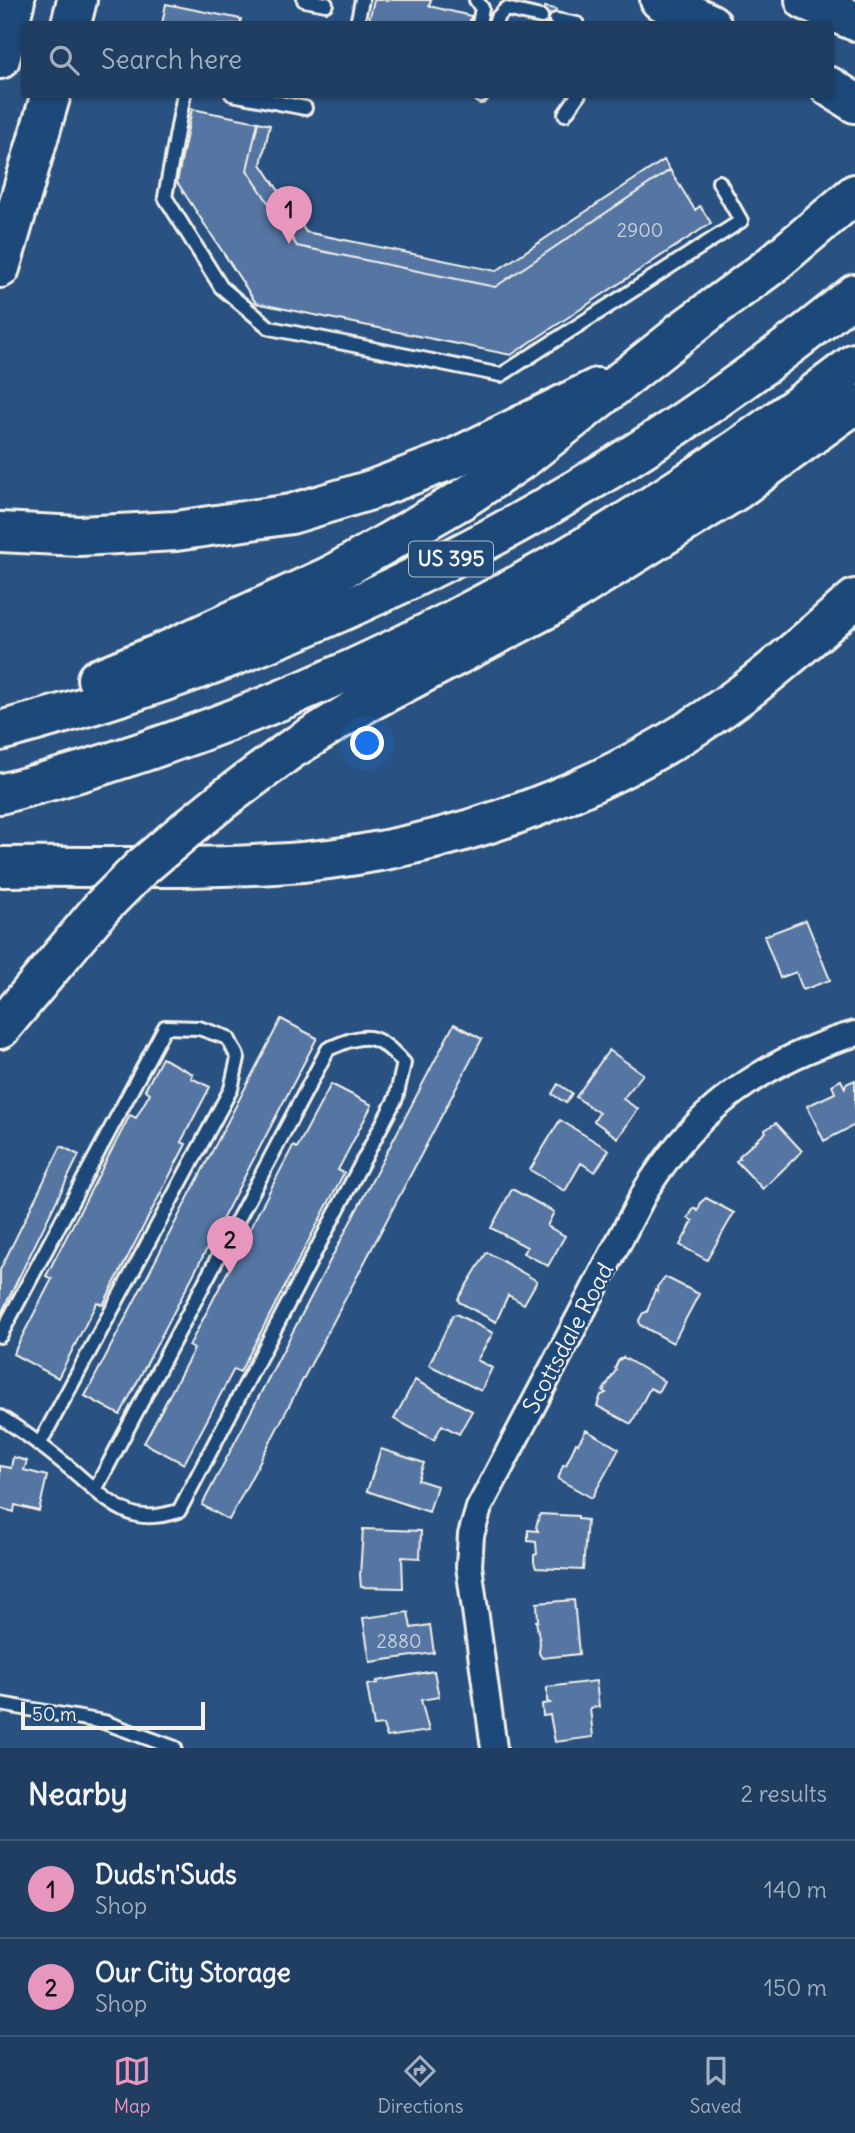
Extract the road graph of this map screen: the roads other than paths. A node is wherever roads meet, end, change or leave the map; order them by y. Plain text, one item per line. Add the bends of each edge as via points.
1 (15, 0) edge
2 (78, 0) edge
3 (304, 0) edge
4 (362, 0) edge
5 (476, 0) edge
6 (660, 0) edge
7 (805, 0) edge
8 (326, 4) dead end
9 (541, 17) dead end
10 (556, 20) dead end
11 (72, 21) edge
12 (357, 21) edge
13 (480, 21) edge
14 (496, 21) edge
15 (561, 21) edge
16 (705, 21) edge
17 (855, 21) edge
18 (0, 54) edge
19 (834, 90) edge
20 (50, 98) edge
21 (183, 98) edge
22 (253, 98) edge
23 (576, 98) edge
24 (855, 103) edge
25 (305, 108) dead end
26 (565, 114) dead end
27 (719, 182) dead end
28 (855, 194) edge
29 (0, 268) edge
30 (855, 294) edge
31 (707, 313) junction
32 (855, 363) edge
33 (855, 404) edge
34 (0, 532) edge
35 (855, 598) edge
36 (0, 716) edge
37 (0, 732) edge
38 (0, 794) edge
39 (0, 867) edge
40 (0, 1029) edge
41 (855, 1034) edge
42 (0, 1336) edge
43 (0, 1417) edge
44 (39, 1445) junction
45 (95, 1490) junction
46 (0, 1704) edge
47 (175, 1748) edge
48 (494, 1748) edge

1 - 18 main road
2 - 11 main road
3 - 8 lane
4 - 12 lane
5 - 13 lane via 482,8
6 - 16 main road
7 - 17 main road
9 - 14 lane via 506,9
10 - 15 lane
19 - 24 main road
20 - 29 main road
21 - 27 lane via 165,197 221,287 270,328 500,375 741,221
22 - 25 lane
23 - 26 lane
28 - 31 main road
30 - 37 main road, US 395 via 665,436 463,553 275,640 102,703
31 - 34 main road via 589,393 453,459 371,491 291,514 176,531 79,536
31 - 36 main road via 524,458 330,576 166,652
32 - 38 main road, US 395 via 631,520 440,626 237,718 93,769
33 - 40 main road, bridge via 737,490 544,610 364,704 290,750 141,868 102,907
35 - 39 main road via 745,692 662,746 602,779 492,824 373,852 304,861 243,866
41 - 48 street, Scottsdale Road via 785,1060 745,1084 679,1144 647,1188 479,1508 469,1566
42 - 44 lane via 165,1027 200,1028 228,1038 238,1058 231,1089
43 - 44 lane
44 - 45 lane
45 - 45 lane via 134,1514 156,1517 180,1511 396,1098 404,1063 387,1044 358,1036 328,1049
46 - 47 lane via 104,1722

